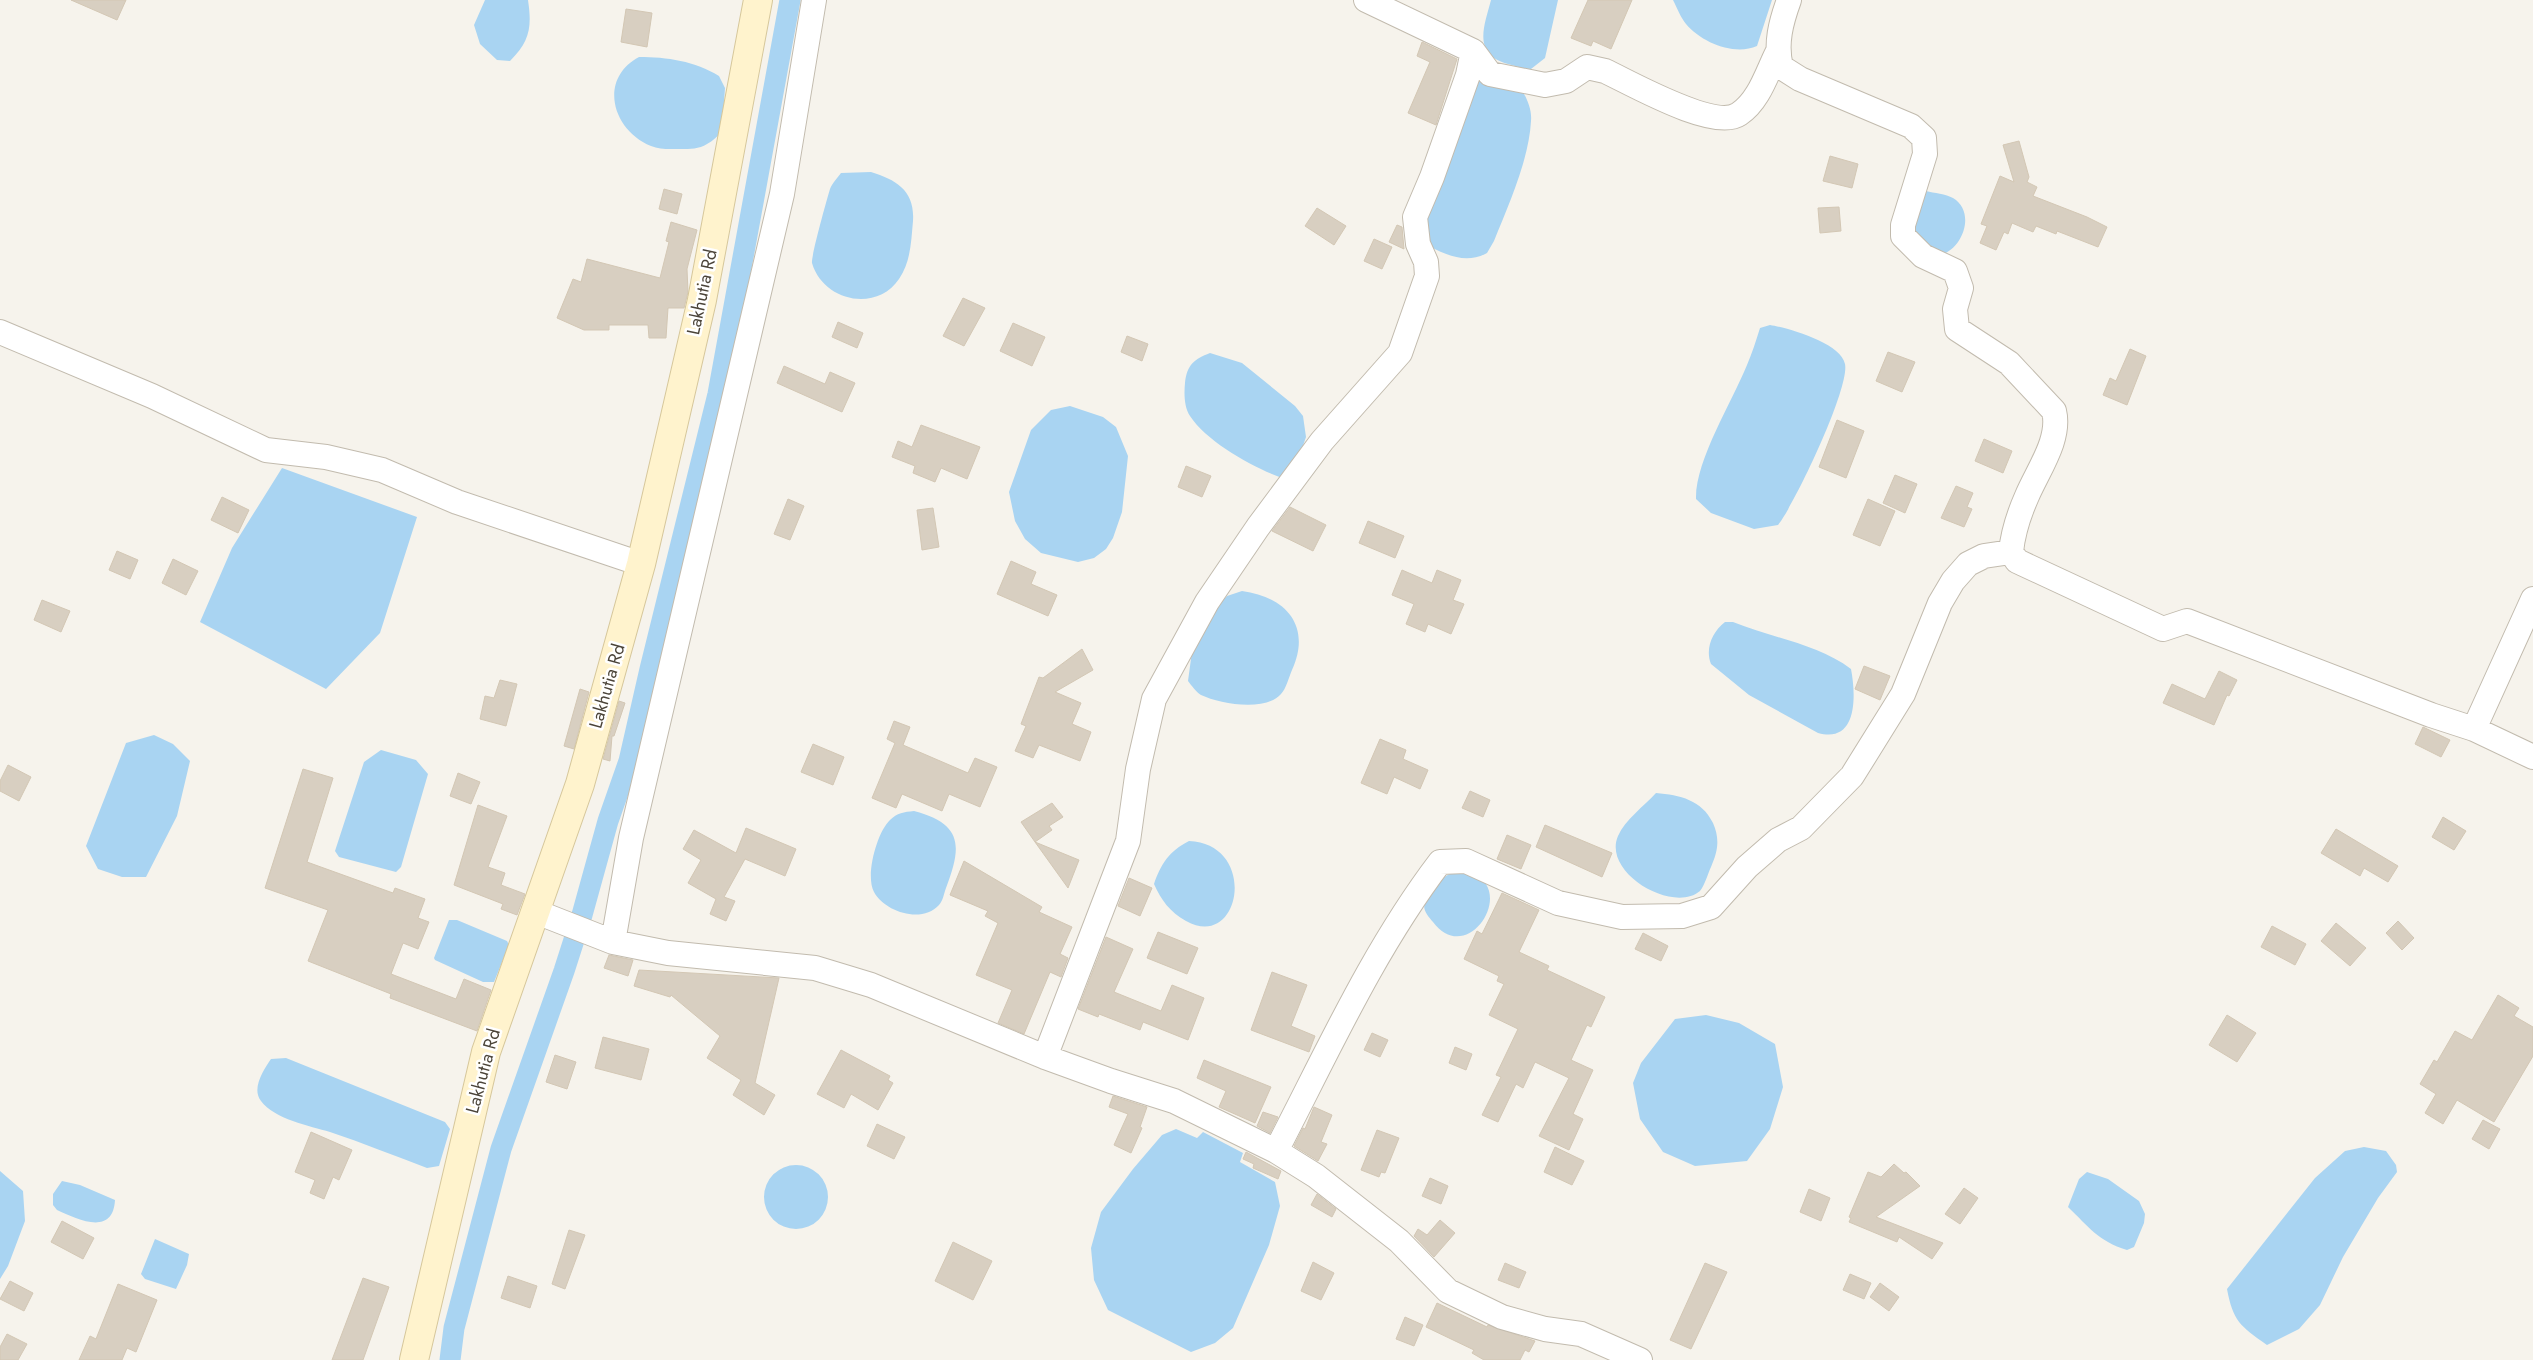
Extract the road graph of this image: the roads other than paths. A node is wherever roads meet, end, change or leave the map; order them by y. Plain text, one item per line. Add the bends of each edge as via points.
1 (758, 0) edge
2 (814, 0) edge
3 (1366, 0) edge
4 (1789, 0) edge
5 (1473, 51) junction
6 (1777, 53) junction
7 (0, 332) edge
8 (2011, 552) junction
9 (641, 564) junction
10 (2533, 599) edge
11 (2474, 729) junction
12 (2533, 757) edge
13 (546, 916) junction
14 (604, 939) junction
15 (1045, 1057) junction
16 (1276, 1150) junction
17 (414, 1360) edge
18 (1640, 1360) edge

1 - 9 street, Lakhutia Rd via 702,300
2 - 14 street via 782,194 631,838
3 - 5 street
4 - 6 street via 1781,21
5 - 6 street via 1490,74 1545,85 1566,81 1588,67 1605,71 1701,115 1728,118 1739,115 1758,94
5 - 15 street via 1468,75 1415,217 1427,276 1400,353 1322,441 1258,527 1207,602 1154,699 1138,769 1128,841
6 - 8 street via 1781,67 1800,79 1911,126 1924,138 1925,154 1903,225 1903,236 1923,256 1955,271 1961,288 1955,309 1957,329 2009,363 2054,411 2056,420 2052,442 2013,533
7 - 9 street via 152,396 266,450 326,457 382,470 457,502
8 - 11 street via 2017,561 2163,629 2187,621
8 - 16 street via 1984,556 1968,564 1953,580 1903,694 1852,776 1801,828 1778,840 1747,867 1711,907 1682,916 1622,917 1558,903 1466,861 1440,862 1417,892 1378,956
9 - 13 street, Lakhutia Rd
10 - 11 street
11 - 12 street
13 - 14 street
13 - 17 street, Lakhutia Rd via 486,1052
14 - 15 street via 668,953 814,968 871,985
15 - 16 street via 1174,1101
16 - 18 street via 1316,1176 1399,1241 1448,1291 1502,1316 1545,1329 1581,1334

